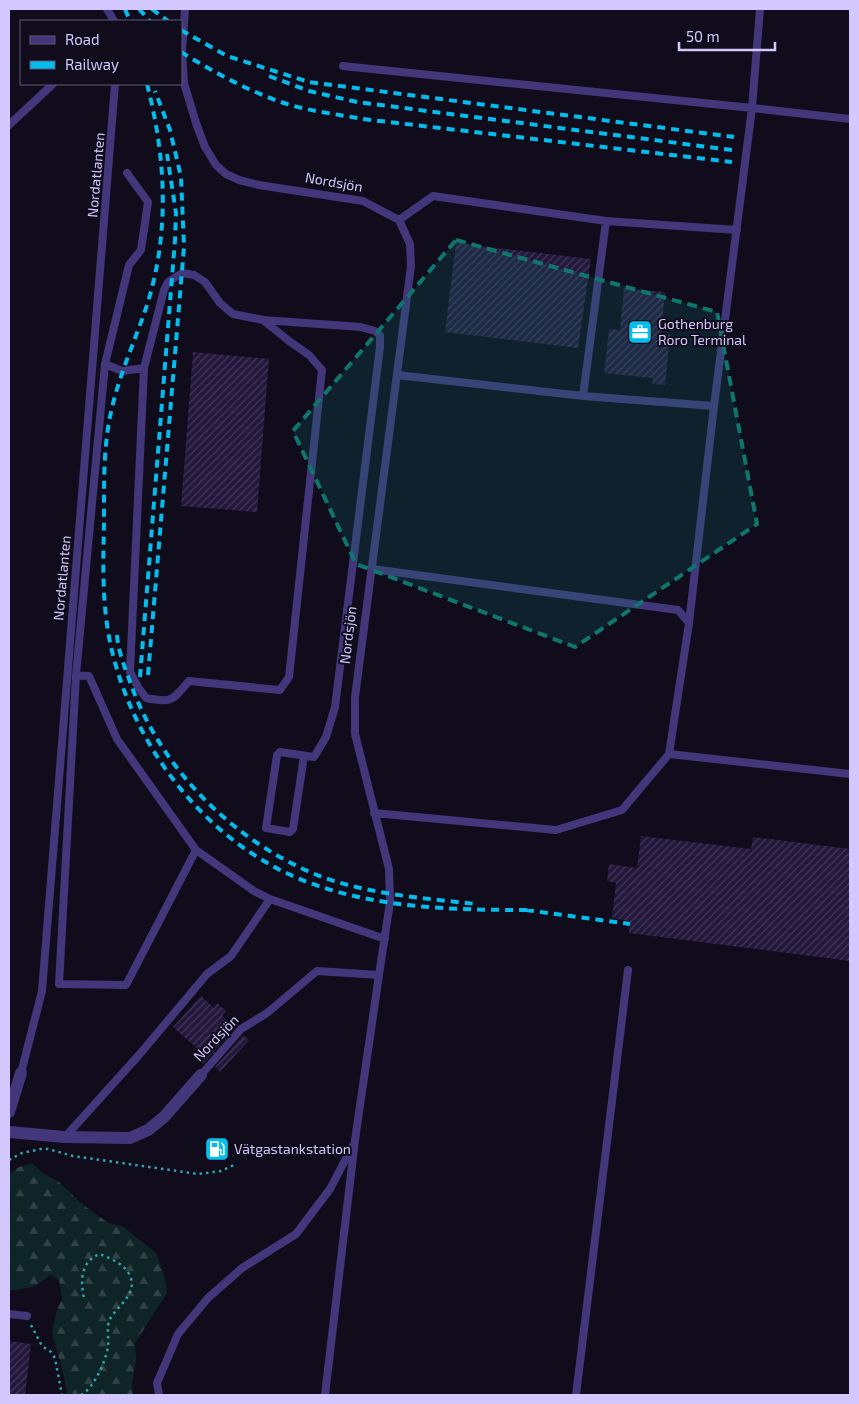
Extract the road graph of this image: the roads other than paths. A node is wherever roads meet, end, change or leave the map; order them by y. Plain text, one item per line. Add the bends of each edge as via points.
1 (107, 9) edge
2 (185, 9) edge
3 (760, 9) edge
4 (113, 20) edge
5 (343, 66) dead end
6 (52, 85) edge
7 (115, 85) edge
8 (752, 108) junction
9 (850, 119) edge
10 (9, 125) edge
11 (127, 173) dead end
12 (399, 220) junction
13 (606, 220) junction
14 (737, 230) junction
15 (263, 320) junction
16 (104, 364) junction
17 (144, 368) junction
18 (397, 375) junction
19 (584, 396) junction
20 (714, 406) junction
21 (372, 568) junction
22 (691, 601) junction
23 (678, 610) junction
24 (689, 623) junction
25 (76, 675) junction
26 (669, 754) junction
27 (304, 756) junction
28 (850, 774) edge
29 (374, 812) junction
30 (196, 850) junction
31 (270, 899) junction
32 (385, 939) junction
33 (628, 970) dead end
34 (379, 975) junction
35 (21, 1073) joint
36 (201, 1075) joint
37 (9, 1112) edge
38 (9, 1132) edge
39 (65, 1137) junction
40 (355, 1140) junction
41 (9, 1314) edge
42 (27, 1316) road end
43 (159, 1395) edge
44 (325, 1395) edge
45 (576, 1395) edge

1 - 4 lane
2 - 12 lane, Nordsjön via 184,83 205,147 216,165 238,180 363,201
3 - 8 lane
5 - 8 lane
6 - 10 lane
7 - 35 lane, Nordatlanten via 42,991
8 - 9 lane
8 - 14 lane
11 - 16 lane via 148,202 141,250 129,265
12 - 13 lane via 433,196
12 - 18 lane, Nordsjön via 410,244 411,266
13 - 14 lane
13 - 19 lane
14 - 20 lane
15 - 17 lane via 233,314 220,303 205,282 194,274 182,273 168,282 164,290
15 - 17 lane via 309,355 322,370 289,677 280,690 189,681 174,698 164,702 146,698 130,672
15 - 27 lane via 361,327 380,335 335,707 326,737 314,757
16 - 17 lane via 122,371
16 - 25 lane
18 - 19 lane
18 - 21 lane, Nordsjön
19 - 20 lane
20 - 22 lane
21 - 23 lane
21 - 29 lane, Nordsjön via 355,697 355,734
22 - 23 lane
22 - 24 lane
23 - 24 lane
24 - 26 lane
25 - 30 lane via 88,676 117,739
25 - 30 lane via 59,984 126,985
26 - 28 lane
26 - 29 lane via 622,810 556,830
27 - 27 lane via 293,829 286,832 266,828 277,755 280,752
29 - 32 lane, Nordsjön via 389,869 390,902
30 - 31 lane
31 - 32 lane
31 - 39 lane via 231,956 207,974
32 - 34 lane, Nordsjön
33 - 45 lane
34 - 36 lane, Nordsjön via 317,971 267,1013 241,1029
34 - 40 lane
35 - 37 street
36 - 39 street, Nordsjön via 164,1117 148,1130 130,1138
38 - 39 street, Nordsjön
40 - 43 lane via 330,1190 296,1234 242,1268 208,1298 178,1334 157,1383
40 - 44 lane
41 - 42 lane

